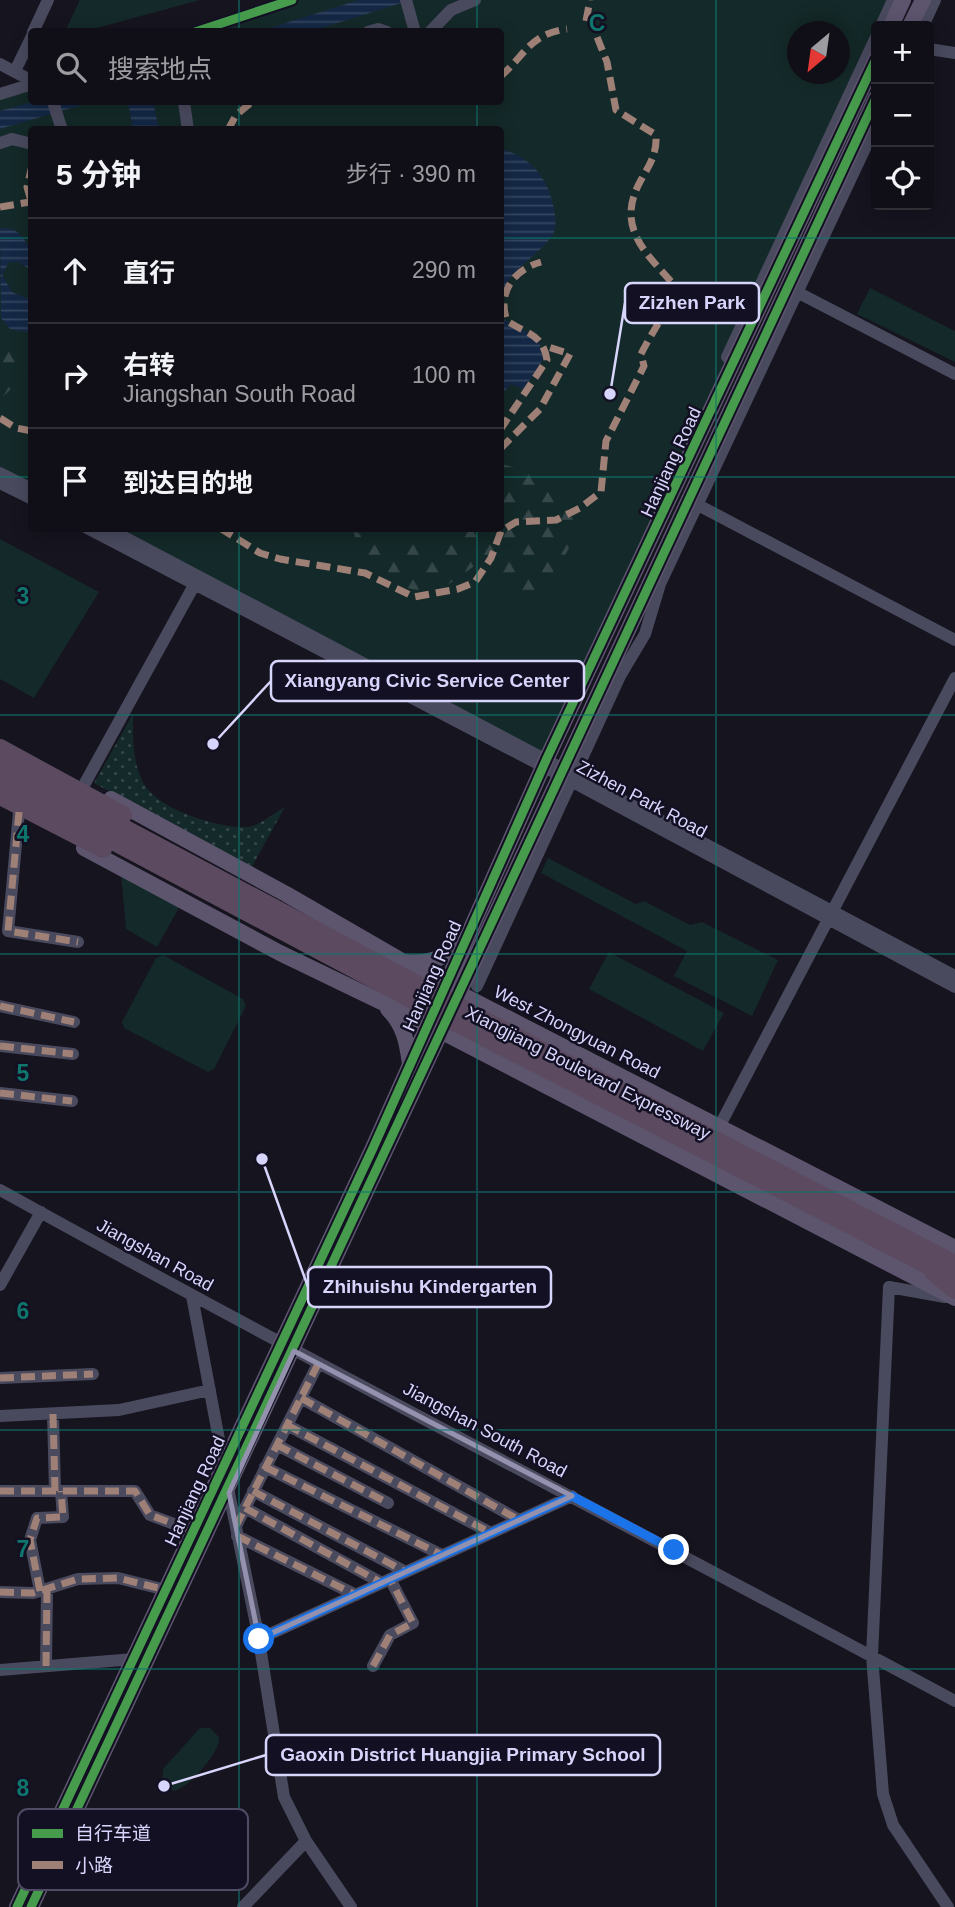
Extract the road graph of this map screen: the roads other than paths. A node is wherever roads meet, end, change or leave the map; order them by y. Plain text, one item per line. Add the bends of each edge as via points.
1 (48, 0) edge
2 (292, 0) edge
3 (406, 0) edge
4 (475, 0) edge
5 (893, 0) edge
6 (903, 0) edge
7 (923, 0) edge
8 (935, 0) edge
9 (883, 21) edge
10 (893, 21) edge
11 (912, 21) edge
12 (925, 21) edge
13 (414, 27) edge
14 (35, 28) edge
15 (207, 28) edge
16 (434, 28) edge
17 (28, 43) edge
18 (871, 48) edge
19 (934, 50) edge
20 (955, 53) edge
21 (0, 64) edge
22 (871, 70) edge
23 (15, 71) junction
24 (28, 80) edge
25 (28, 84) edge
26 (0, 94) edge
27 (54, 105) edge
28 (184, 105) edge
29 (871, 109) edge
30 (60, 126) edge
31 (187, 126) edge
32 (871, 135) edge
33 (0, 143) edge
34 (28, 143) edge
35 (792, 289) junction
36 (955, 374) edge
37 (0, 473) edge
38 (0, 483) edge
39 (28, 487) edge
40 (28, 497) edge
41 (698, 505) junction
42 (667, 508) junction
43 (95, 532) edge
44 (114, 532) edge
45 (196, 580) junction
46 (955, 640) edge
47 (955, 678) edge
48 (0, 746) edge
49 (0, 762) edge
50 (545, 763) junction
51 (567, 774) junction
52 (0, 781) edge
53 (83, 785) junction
54 (0, 798) edge
55 (19, 812) junction
56 (831, 915) junction
57 (4, 929) edge
58 (78, 942) dead end
59 (462, 948) junction
60 (477, 956) junction
61 (403, 962) junction
62 (955, 976) edge
63 (477, 986) junction
64 (955, 987) edge
65 (452, 990) junction
66 (382, 1002) junction
67 (0, 1006) edge
68 (491, 1010) junction
69 (74, 1022) dead end
70 (434, 1027) junction
71 (502, 1038) junction
72 (0, 1046) edge
73 (470, 1046) junction
74 (73, 1054) dead end
75 (417, 1066) junction
76 (0, 1093) edge
77 (72, 1101) dead end
78 (719, 1127) junction
79 (0, 1189) edge
80 (41, 1212) junction
81 (955, 1248) edge
82 (920, 1253) junction
83 (955, 1254) edge
84 (955, 1264) edge
85 (955, 1279) edge
86 (0, 1284) edge
87 (955, 1290) edge
88 (192, 1296) junction
89 (955, 1298) edge
90 (287, 1348) junction
91 (318, 1364) junction
92 (93, 1374) dead end
93 (0, 1378) edge
94 (210, 1390) junction
95 (300, 1398) junction
96 (53, 1414) junction
97 (0, 1416) edge
98 (287, 1425) junction
99 (277, 1445) junction
100 (224, 1466) junction
101 (265, 1467) junction
102 (0, 1491) edge
103 (58, 1491) junction
104 (253, 1491) junction
105 (229, 1493) junction
106 (572, 1496) junction
107 (388, 1503) dead end
108 (245, 1508) junction
109 (519, 1520) junction
110 (193, 1531) junction
111 (236, 1531) junction
112 (491, 1533) junction
113 (442, 1555) junction
114 (406, 1572) junction
115 (386, 1581) junction
116 (166, 1590) junction
117 (43, 1591) junction
118 (0, 1592) edge
119 (356, 1595) junction
120 (259, 1639) junction
121 (872, 1656) junction
122 (134, 1659) junction
123 (46, 1666) junction
124 (373, 1666) dead end
125 (0, 1670) edge
126 (955, 1701) edge
127 (63, 1809) edge
128 (78, 1809) edge
129 (306, 1841) junction
130 (24, 1890) edge
131 (39, 1890) edge
132 (16, 1907) edge
133 (31, 1907) edge
134 (243, 1907) edge
135 (351, 1907) edge
136 (948, 1907) edge

1 - 14 street
2 - 15 street
3 - 13 street
4 - 16 street via 451,10
5 - 9 street
6 - 10 main road
7 - 11 main road
8 - 12 street
17 - 23 street
18 - 42 street via 662,498
19 - 20 street
21 - 23 street
22 - 42 main road, Hanjiang Road
23 - 24 street
25 - 26 street
27 - 30 street
28 - 31 street
29 - 35 main road, Hanjiang Road
32 - 35 street
33 - 34 street via 12,139
35 - 36 street
35 - 41 street
35 - 51 main road, Hanjiang Road
37 - 39 street
38 - 40 street
41 - 46 street
41 - 51 street via 660,584 645,634
42 - 50 main road, Hanjiang Road
43 - 45 street, Zizhen Park Road
44 - 45 street, Zizhen Park Road
45 - 50 street, Zizhen Park Road
45 - 53 street
47 - 56 street
48 - 53 main road, West Zhongyuan Road
48 - 71 highway, bridge via 480,1010
49 - 71 highway, Xiangjiang Boulevard Expressway, bridge
50 - 51 street, Zizhen Park Road
50 - 59 main road, Hanjiang Road
51 - 56 street, Zizhen Park Road
51 - 60 main road, Hanjiang Road
51 - 63 street
52 - 71 highway, Xiangjiang Boulevard Expressway, bridge
53 - 61 main road, West Zhongyuan Road
54 - 55 main road
54 - 71 highway, bridge via 466,1035
55 - 57 street
55 - 66 main road via 280,953
56 - 62 street, Zizhen Park Road
56 - 64 street, Zizhen Park Road
56 - 78 street
57 - 58 street
59 - 61 main road via 438,960
59 - 65 main road, Hanjiang Road
60 - 63 main road via 471,974
60 - 65 main road, Hanjiang Road
61 - 65 main road, West Zhongyuan Road
63 - 68 main road
65 - 68 main road, West Zhongyuan Road
65 - 70 main road, Hanjiang Road
66 - 70 main road
66 - 75 main road via 398,1018
67 - 69 street
68 - 78 main road, West Zhongyuan Road
70 - 73 main road
70 - 75 main road, Hanjiang Road
71 - 82 highway, Xiangjiang Boulevard Expressway, bridge
72 - 74 street
73 - 75 main road via 440,1048
73 - 89 main road
75 - 90 main road, Hanjiang Road
76 - 77 street
78 - 81 main road, West Zhongyuan Road
79 - 80 street, Jiangshan Road
80 - 86 street
80 - 88 street, Jiangshan Road
82 - 83 highway, bridge
82 - 84 highway, Xiangjiang Boulevard Expressway, bridge
82 - 85 highway, Xiangjiang Boulevard Expressway, bridge
82 - 87 highway, bridge
88 - 90 street, Jiangshan Road
88 - 94 street
89 - 121 street via 889,1287
90 - 91 street, Jiangshan South Road
90 - 100 main road, Hanjiang Road
90 - 105 main road, Hanjiang Road
91 - 95 street
91 - 106 street, Jiangshan South Road
92 - 93 street
94 - 96 street via 119,1410
94 - 100 street
95 - 98 street
95 - 109 street
96 - 97 street
96 - 103 street
98 - 99 street
98 - 112 street
99 - 101 street
99 - 107 street
100 - 110 main road, Hanjiang Road
101 - 104 street
101 - 113 street
102 - 103 street
103 - 110 street via 135,1491 150,1515
103 - 117 street via 63,1517 37,1518 30,1540
104 - 108 street
104 - 114 street
105 - 111 street
105 - 128 main road, Hanjiang Road
106 - 109 street
106 - 121 street, Jiangshan South Road
108 - 111 street
108 - 115 street
109 - 112 street
110 - 116 main road, Hanjiang Road
111 - 119 street
111 - 120 street
112 - 113 street
113 - 114 street
114 - 115 street
115 - 119 street
115 - 124 street via 413,1623 390,1636
116 - 117 street via 118,1578 78,1579
116 - 122 main road, Hanjiang Road
117 - 118 street
117 - 123 street
119 - 120 street
120 - 129 street via 284,1797
121 - 126 street, Jiangshan South Road
121 - 136 street via 883,1794 893,1825
122 - 123 street
122 - 127 main road, Hanjiang Road
123 - 125 street
129 - 134 street
129 - 135 street
130 - 132 main road, Hanjiang Road
131 - 133 main road, Hanjiang Road

